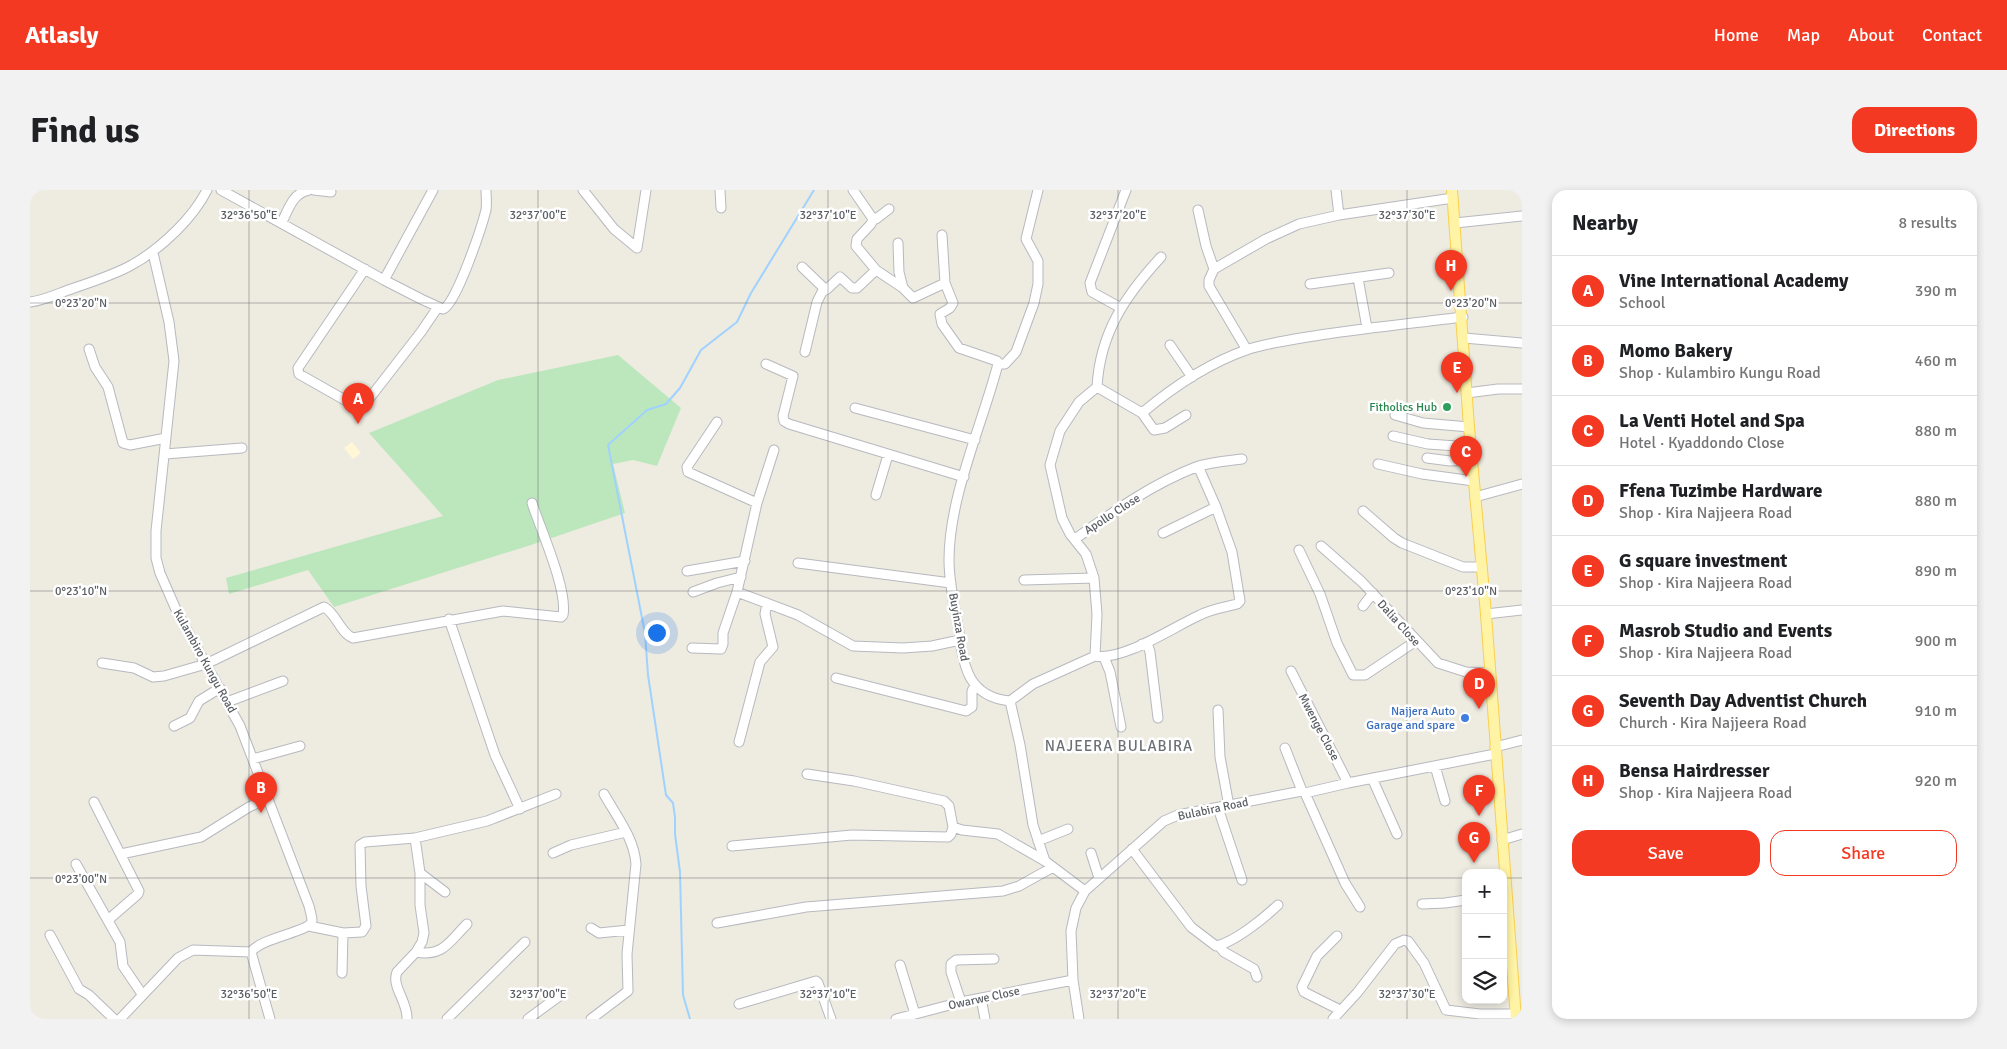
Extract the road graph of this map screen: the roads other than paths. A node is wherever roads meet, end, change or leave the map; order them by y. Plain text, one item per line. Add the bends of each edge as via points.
1 (206, 190) edge
2 (221, 190) edge
3 (310, 190) edge
4 (314, 190) edge
5 (434, 190) edge
6 (486, 190) edge
7 (646, 190) edge
8 (720, 190) edge
9 (853, 190) edge
10 (1038, 190) edge
11 (1126, 190) edge
12 (1336, 190) edge
13 (581, 191) edge
14 (331, 192) dead end
15 (1453, 199) edge
16 (721, 208) dead end
17 (889, 209) dead end
18 (1198, 210) dead end
19 (1339, 215) junction
20 (1522, 216) edge
21 (872, 217) junction
22 (282, 222) junction
23 (1455, 223) junction
24 (942, 235) dead end
25 (898, 243) dead end
26 (153, 253) junction
27 (1161, 257) dead end
28 (802, 267) dead end
29 (365, 269) junction
30 (1214, 269) junction
31 (876, 270) junction
32 (1388, 273) dead end
33 (1358, 278) junction
34 (384, 280) junction
35 (946, 283) junction
36 (1310, 284) dead end
37 (824, 288) junction
38 (902, 288) junction
39 (30, 302) edge
40 (438, 308) junction
41 (1121, 308) junction
42 (1463, 317) junction
43 (1366, 328) junction
44 (1464, 338) junction
45 (1522, 343) edge
46 (1170, 345) dead end
47 (89, 350) dead end
48 (1247, 350) junction
49 (805, 352) dead end
50 (766, 364) dead end
51 (998, 364) junction
52 (1192, 377) junction
53 (1097, 387) junction
54 (1522, 390) edge
55 (1467, 393) junction
56 (855, 408) dead end
57 (1142, 413) junction
58 (1186, 415) dead end
59 (1395, 415) dead end
60 (717, 422) dead end
61 (1469, 427) junction
62 (1393, 436) dead end
63 (166, 438) junction
64 (975, 440) junction
65 (1471, 447) junction
66 (242, 448) dead end
67 (774, 450) dead end
68 (165, 454) junction
69 (888, 455) junction
70 (1427, 458) dead end
71 (1242, 459) dead end
72 (1472, 460) junction
73 (1378, 464) dead end
74 (1198, 466) junction
75 (964, 477) junction
76 (1474, 481) junction
77 (1522, 484) edge
78 (876, 495) dead end
79 (1475, 496) junction
80 (532, 503) dead end
81 (757, 503) junction
82 (1216, 507) junction
83 (1363, 511) dead end
84 (1163, 533) dead end
85 (1075, 539) junction
86 (1321, 546) dead end
87 (1299, 550) dead end
88 (745, 561) junction
89 (798, 563) dead end
90 (1482, 568) junction
91 (687, 571) dead end
92 (1094, 578) junction
93 (1024, 580) dead end
94 (951, 583) junction
95 (739, 585) junction
96 (693, 592) dead end
97 (1373, 593) junction
98 (767, 603) junction
99 (1363, 606) dead end
100 (1520, 611) edge
101 (1486, 614) junction
102 (449, 619) junction
103 (960, 640) junction
104 (1416, 641) junction
105 (1142, 644) junction
106 (692, 648) dead end
107 (1099, 657) junction
108 (102, 663) dead end
109 (206, 664) junction
110 (1291, 671) dead end
111 (1490, 673) junction
112 (836, 678) dead end
113 (283, 681) dead end
114 (975, 685) junction
115 (220, 688) junction
116 (1010, 701) junction
117 (227, 702) junction
118 (1218, 710) dead end
119 (1158, 718) dead end
120 (174, 726) dead end
121 (1121, 727) dead end
122 (1522, 740) edge
123 (739, 742) dead end
124 (300, 746) dead end
125 (1285, 748) dead end
126 (1495, 750) junction
127 (253, 759) junction
128 (1435, 766) junction
129 (807, 774) dead end
130 (1372, 778) junction
131 (1348, 783) junction
132 (1304, 792) junction
133 (556, 794) dead end
134 (604, 794) dead end
135 (267, 799) junction
136 (94, 802) dead end
137 (1445, 802) dead end
138 (1229, 806) junction
139 (1218, 808) junction
140 (520, 809) junction
141 (953, 827) junction
142 (1068, 829) dead end
143 (626, 832) junction
144 (1397, 834) dead end
145 (1522, 834) edge
146 (415, 838) junction
147 (1502, 840) junction
148 (1038, 841) junction
149 (732, 846) dead end
150 (1132, 849) junction
151 (553, 853) dead end
152 (1092, 853) dead end
153 (121, 854) junction
154 (1045, 861) junction
155 (76, 864) dead end
156 (1053, 867) junction
157 (1503, 869) edge
158 (420, 873) junction
159 (1099, 878) junction
160 (1242, 880) dead end
161 (1085, 891) junction
162 (445, 892) dead end
163 (1462, 901) edge
164 (1422, 904) dead end
165 (1278, 905) dead end
166 (1360, 907) dead end
167 (1507, 910) edge
168 (108, 920) junction
169 (717, 923) dead end
170 (467, 924) dead end
171 (309, 926) junction
172 (591, 928) dead end
173 (628, 930) junction
174 (343, 933) junction
175 (50, 935) dead end
176 (1337, 936) dead end
177 (525, 942) dead end
178 (1219, 946) junction
179 (250, 952) junction
180 (416, 952) junction
181 (994, 959) dead end
182 (900, 965) dead end
183 (342, 973) dead end
184 (1517, 976) edge
185 (1256, 977) dead end
186 (1073, 980) junction
187 (142, 994) junction
188 (562, 994) dead end
189 (981, 998) junction
190 (961, 1002) junction
191 (739, 1004) dead end
192 (1340, 1010) junction
193 (920, 1015) edge
194 (1518, 1016) edge
195 (114, 1019) edge
196 (120, 1019) edge
197 (270, 1019) edge
198 (407, 1019) edge
199 (447, 1019) edge
200 (528, 1019) edge
201 (591, 1019) edge
202 (831, 1019) edge
203 (896, 1019) edge
204 (985, 1019) edge
205 (1079, 1019) edge
206 (1333, 1019) edge

1 - 26 street via 190,217
2 - 22 street
3 - 22 street via 294,197
4 - 14 street
5 - 34 street
6 - 40 street via 486,209 459,285 449,306
7 - 13 street via 637,248 614,230
8 - 16 street
9 - 21 street
10 - 51 street via 1026,239 1039,268 1034,303 1016,352 1005,364
11 - 41 street via 1090,283 1092,292
12 - 19 street
15 - 19 street
15 - 23 main road
17 - 21 street via 876,219
18 - 30 street
19 - 30 street via 1298,224
20 - 23 street
21 - 31 street via 873,222 856,243
22 - 29 street
23 - 42 main road
24 - 35 street
25 - 38 street
26 - 39 street via 114,274
26 - 63 street, Kulambiro Kungu Road via 169,322 174,361
27 - 41 street
28 - 37 street
29 - 34 street
29 - 40 street via 298,368 299,374 359,408
30 - 48 street via 1208,280 1209,286
31 - 37 street via 855,289 840,278 828,289
31 - 38 street
32 - 33 street
33 - 36 street
33 - 43 street
34 - 40 street
35 - 38 street via 914,298
35 - 51 street via 953,303 940,314 940,318 957,346
37 - 49 street via 817,302
41 - 53 street via 1103,346
42 - 43 street
42 - 44 main road
43 - 48 street via 1280,341
44 - 45 street
44 - 55 main road
46 - 52 street
47 - 63 street via 111,394 123,443 130,445
48 - 52 street
50 - 69 street via 794,376 778,414 784,421
51 - 64 street, Buyinza Road
52 - 57 street via 1165,393
53 - 57 street
53 - 85 street via 1072,410 1060,431 1051,459 1050,469 1062,518
54 - 55 street
55 - 61 main road
56 - 64 street
57 - 58 street via 1154,430 1165,428
59 - 61 street via 1422,423
60 - 81 street via 687,467 688,472
61 - 65 main road
62 - 65 street via 1428,444
63 - 68 street, Kulambiro Kungu Road
64 - 75 street, Buyinza Road
65 - 72 main road
66 - 68 street
67 - 81 street
68 - 109 street, Kulambiro Kungu Road via 156,558 174,606
69 - 75 street
69 - 78 street
70 - 72 street
71 - 74 street, Apollo Close
72 - 76 main road
73 - 76 street
74 - 82 street
74 - 85 street, Apollo Close via 1170,478
75 - 94 street, Buyinza Road via 949,554
76 - 79 main road
77 - 79 street
79 - 90 main road
80 - 102 street via 558,578 564,615 503,611
81 - 88 street
82 - 84 street
82 - 105 street via 1232,552 1240,601 1202,614
83 - 90 street via 1402,543 1463,567
85 - 92 street, Apollo Close via 1086,554
86 - 97 street, Dalia Close
87 - 104 street via 1353,675 1365,675
88 - 91 street
88 - 95 street
89 - 94 street
90 - 101 main road
92 - 93 street
92 - 107 street, Apollo Close
94 - 103 street, Buyinza Road
95 - 96 street via 731,579
95 - 98 street
95 - 106 street via 722,633 721,649
97 - 99 street
97 - 104 street, Dalia Close
98 - 103 street via 808,620 853,646 912,648
98 - 123 street via 765,614 773,647 760,662
100 - 101 street
101 - 111 main road
102 - 109 street via 353,638 346,634 334,615 326,608 320,608
102 - 140 street via 496,755
103 - 114 street, Buyinza Road
104 - 111 street, Dalia Close via 1438,663 1466,672
105 - 107 street via 1128,651
105 - 119 street via 1148,646 1150,652
107 - 116 street via 1033,684
107 - 121 street via 1110,672
108 - 109 street via 134,668 156,677
109 - 115 street, Kulambiro Kungu Road
110 - 131 street, Mwenge Close
111 - 126 main road
112 - 114 street via 966,711 972,707
113 - 117 street
114 - 116 street via 984,694
115 - 117 street, Kulambiro Kungu Road
115 - 120 street via 199,702 186,721
116 - 148 street
117 - 127 street, Kulambiro Kungu Road
118 - 138 street via 1221,764
122 - 126 street, Bulabira Road
124 - 127 street
125 - 132 street
126 - 128 street, Bulabira Road
126 - 147 main road
127 - 135 street, Kulambiro Kungu Road
128 - 130 street, Bulabira Road
128 - 137 street
129 - 141 street via 944,801 949,806
130 - 131 street, Bulabira Road
130 - 144 street
131 - 132 street, Bulabira Road
132 - 138 street, Bulabira Road
132 - 166 street via 1345,883
133 - 140 street
134 - 143 street
135 - 153 street via 201,837
135 - 171 street, Kulambiro Kungu Road via 309,906 312,920
136 - 153 street
138 - 139 street, Bulabira Road
139 - 150 street, Bulabira Road via 1178,815 1164,821
139 - 160 street
140 - 146 street via 487,821
141 - 149 street via 951,834 945,837 857,835
141 - 154 street via 995,833
142 - 148 street
143 - 151 street via 571,845
143 - 173 street via 636,864
145 - 147 street
146 - 158 street
146 - 174 street via 360,845 366,926 362,932
147 - 157 main road
148 - 154 street
150 - 159 street, Bulabira Road
150 - 178 street via 1191,927 1213,945
152 - 159 street
153 - 168 street via 139,891
154 - 156 street
155 - 168 street
156 - 161 street
156 - 169 street via 1004,891 806,907
158 - 162 street
158 - 180 street via 424,934
159 - 161 street, Bulabira Road
161 - 186 street, Bulabira Road via 1072,921
163 - 164 street
165 - 178 street
167 - 184 main road
168 - 187 street via 120,942 122,964
170 - 180 street via 438,952
171 - 174 street
171 - 179 street via 260,944
172 - 173 street via 599,933
173 - 201 street via 628,991
174 - 183 street
175 - 195 street via 79,989
176 - 192 street via 1317,956 1302,987 1304,992
177 - 199 street
178 - 185 street via 1254,969
179 - 187 street via 200,949 188,952
179 - 197 street
180 - 198 street via 401,966 395,978 405,1003
181 - 190 street via 956,960 951,964
182 - 193 street
184 - 194 main road
186 - 189 street, Owarwe Close
186 - 205 street, Bulabira Road
187 - 196 street
188 - 200 street
189 - 190 street, Owarwe Close
189 - 204 street
190 - 193 street, Owarwe Close
191 - 202 street via 816,981
192 - 194 street via 1395,944 1404,940 1424,963 1446,1010
192 - 206 street
193 - 203 street, Owarwe Close

